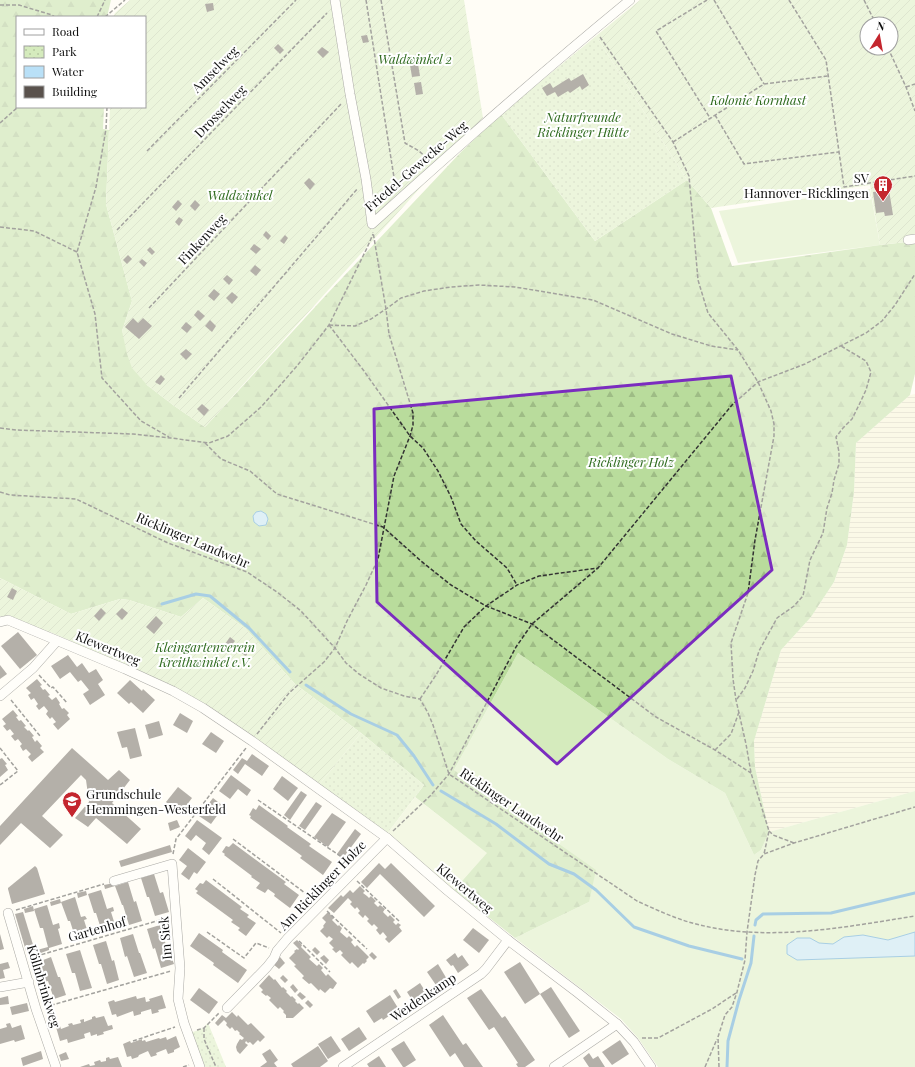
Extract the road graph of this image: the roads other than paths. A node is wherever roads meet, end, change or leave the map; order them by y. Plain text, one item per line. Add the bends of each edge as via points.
1 (630, 0) edge
2 (335, 2) edge
3 (0, 622) edge
4 (57, 640) junction
5 (2, 694) edge
6 (387, 838) junction
7 (114, 881) road end
8 (8, 913) road end
9 (508, 940) junction
10 (29, 982) junction
11 (0, 988) edge
12 (227, 1008) dead end
13 (617, 1024) junction
14 (56, 1067) edge
15 (200, 1067) edge
16 (343, 1067) edge
17 (554, 1067) edge
18 (651, 1067) edge

1 - 2 street, Friedel-Gewecke-Weg via 435,167 398,201 373,229
3 - 4 street, Klewertweg via 8,620
4 - 5 street via 33,668
4 - 6 street, Klewertweg via 125,668 203,708 252,740
6 - 9 street, Klewertweg
6 - 12 street, Am Ricklinger Holze via 290,936 267,967
7 - 15 street, Im Siek via 172,864 180,968 178,999
8 - 10 street, Köllnbrinkweg
9 - 13 street, Klewertweg
9 - 16 street, Weidenkamp via 481,974
10 - 11 street
10 - 14 street, Köllnbrinkweg
13 - 17 street
13 - 18 street, Klewertweg via 634,1042

